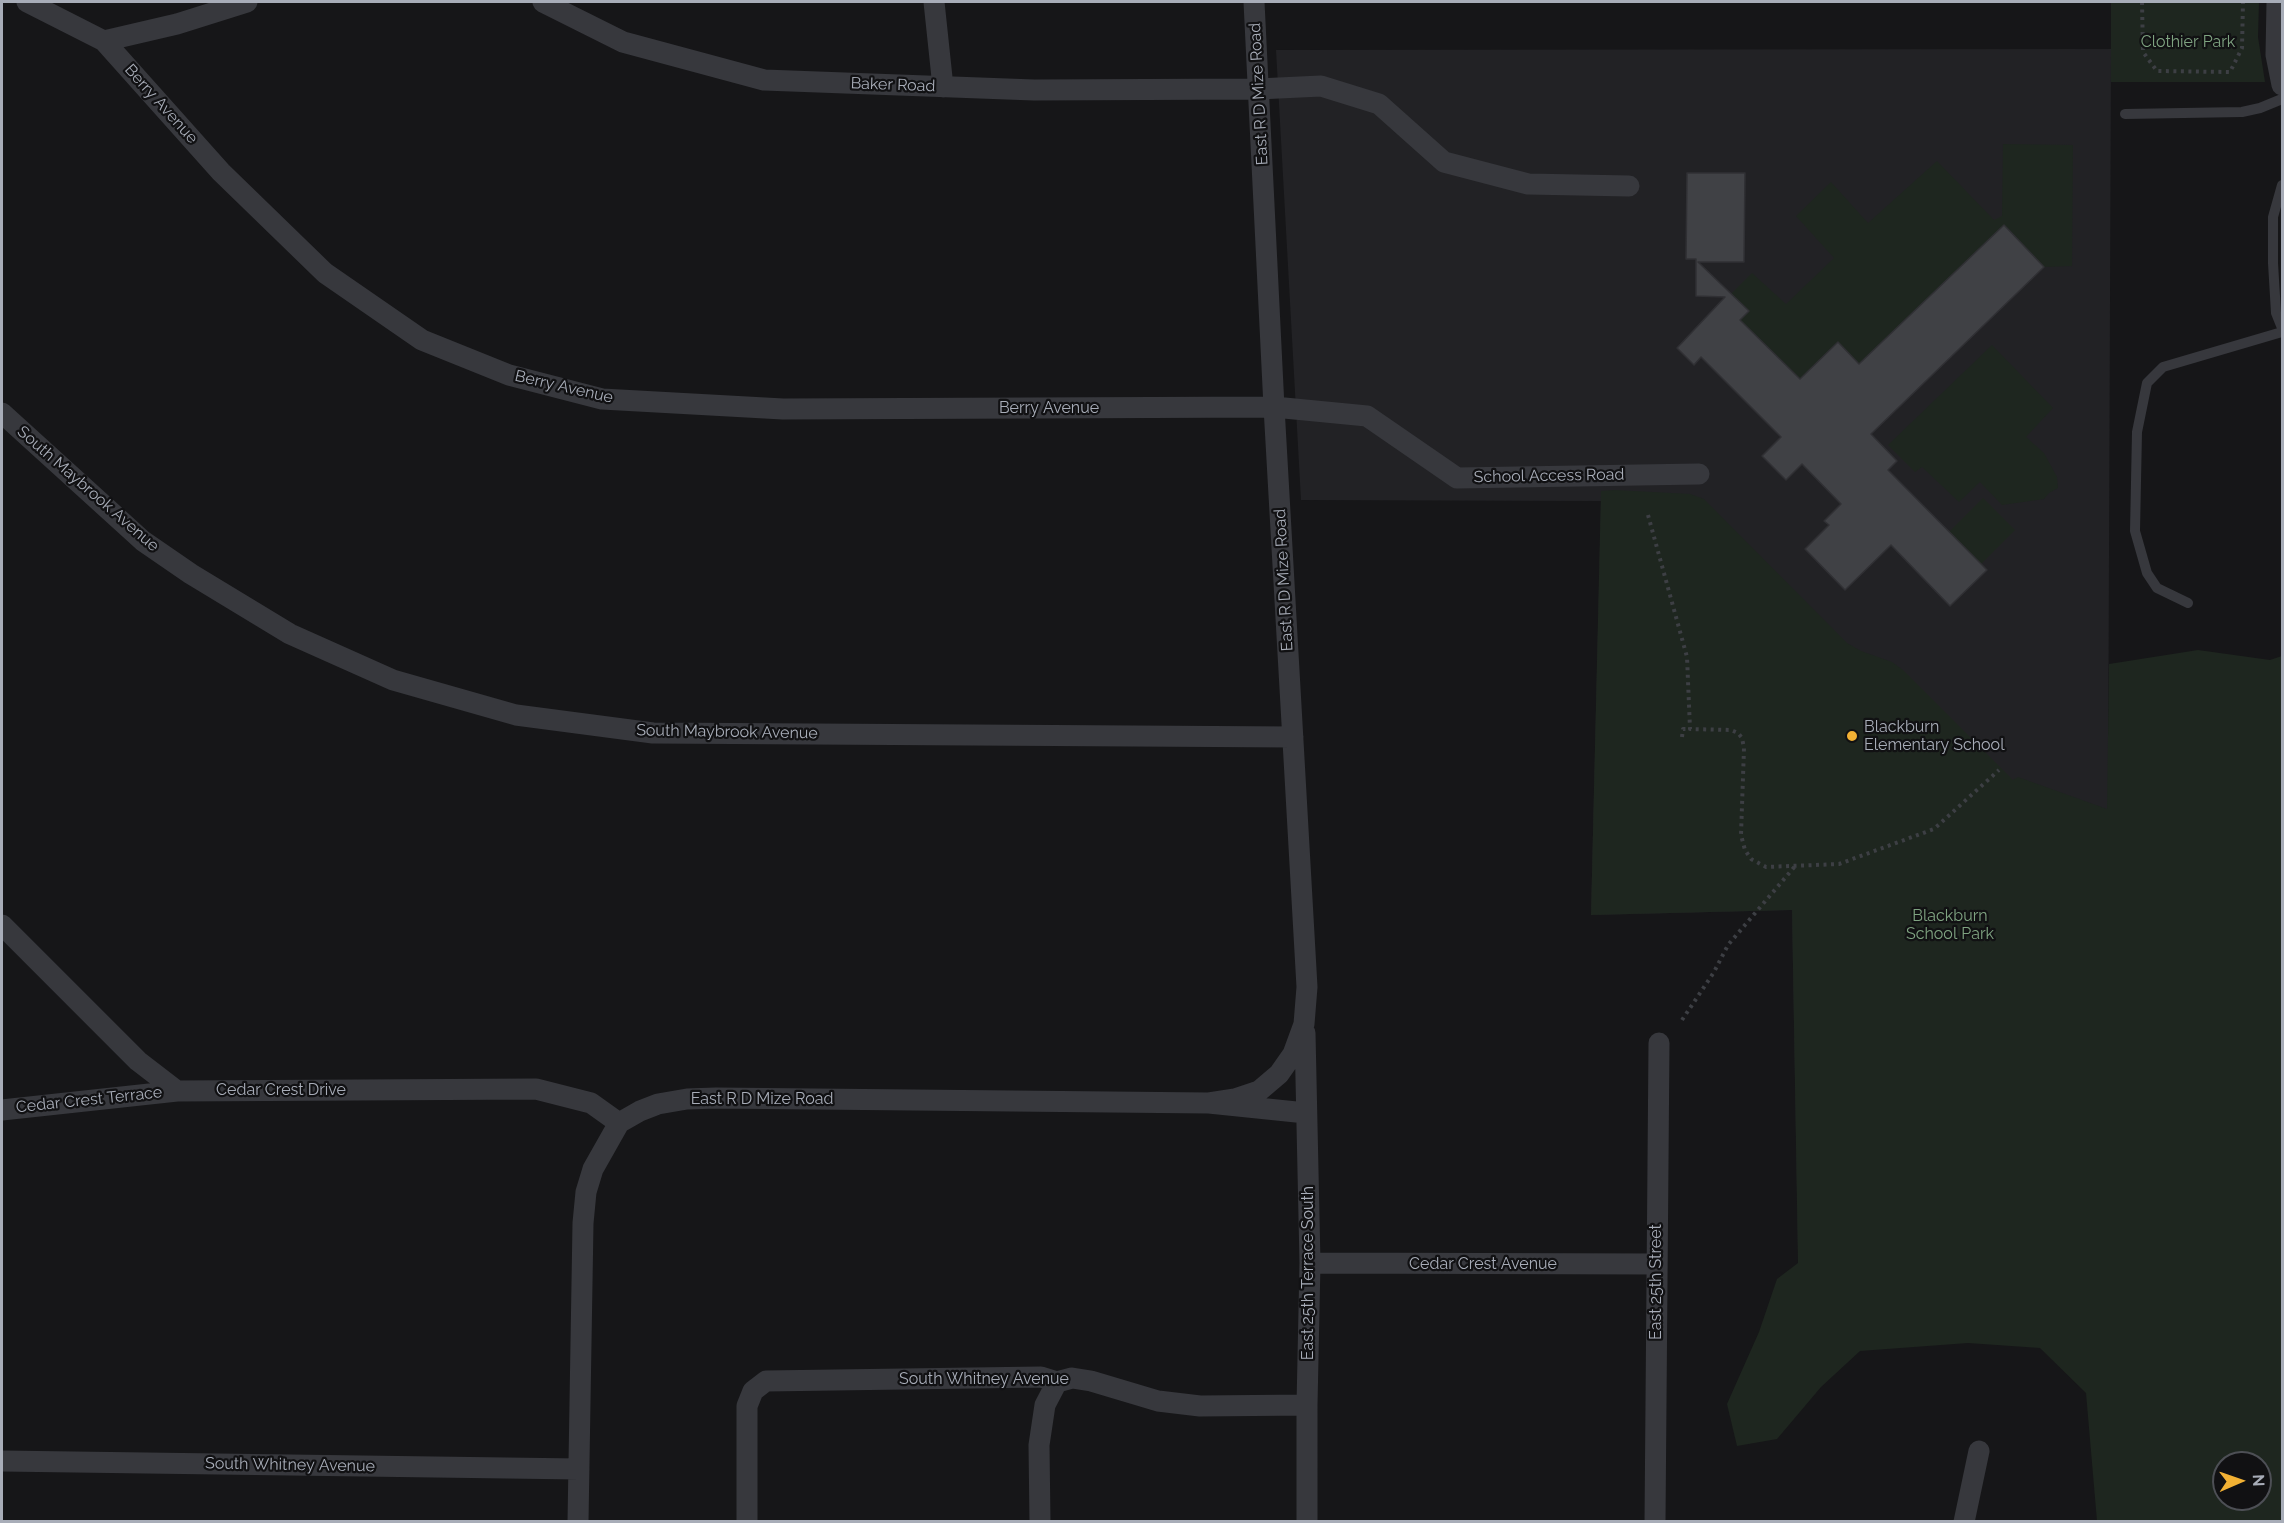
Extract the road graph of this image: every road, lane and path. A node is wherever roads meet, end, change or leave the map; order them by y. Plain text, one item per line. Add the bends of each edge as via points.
1 (27, 2) edge
2 (247, 2) edge
3 (543, 2) edge
4 (934, 2) edge
5 (1254, 2) edge
6 (2142, 2) edge
7 (2243, 2) edge
8 (2277, 2) edge
9 (104, 40) junction
10 (2283, 85) edge
11 (943, 87) junction
12 (1258, 89) junction
13 (2283, 99) edge
14 (2125, 114) dead end
15 (2283, 185) edge
16 (1629, 186) dead end
17 (2283, 330) edge
18 (1274, 407) junction
19 (2, 413) edge
20 (1699, 474) dead end
21 (1648, 515) dead end
22 (2188, 603) dead end
23 (1690, 729) junction
24 (1293, 737) junction
25 (1682, 737) dead end
26 (1999, 770) dead end
27 (1797, 865) junction
28 (2, 925) edge
29 (1682, 1020) dead end
30 (1304, 1024) junction
31 (1659, 1043) dead end
32 (177, 1091) junction
33 (1209, 1103) junction
34 (2, 1110) edge
35 (1306, 1113) junction
36 (619, 1123) junction
37 (1310, 1263) junction
38 (1656, 1264) junction
39 (1057, 1382) junction
40 (1307, 1405) junction
41 (1979, 1452) dead end
42 (2, 1461) edge
43 (579, 1469) junction
44 (578, 1521) edge
45 (747, 1521) edge
46 (1040, 1521) edge
47 (1307, 1521) edge
48 (1655, 1521) edge
49 (1964, 1521) edge

1 - 9 street, Berry Avenue
2 - 9 street via 177,24
3 - 11 street, Baker Road via 623,42 764,80
4 - 11 street
5 - 12 street, East R D Mize Road
6 - 7 path via 2143,52 2157,71 2230,72 2242,48
8 - 10 street via 2276,55
9 - 18 street, Berry Avenue via 221,172 325,273 422,340 509,375 602,399 783,409
11 - 12 street, Baker Road
12 - 16 street, Baker Road via 1321,86 1378,104 1444,162 1528,184
12 - 18 street, East R D Mize Road
13 - 14 lane via 2242,112
15 - 17 lane via 2273,217 2276,313
17 - 22 lane via 2163,367 2147,383 2138,432 2135,531 2147,573 2157,588
18 - 20 street, School Access Road via 1367,416 1457,478
18 - 24 street, East R D Mize Road
19 - 24 street, South Maybrook Avenue via 143,541 290,634 393,680 516,715 653,733
21 - 23 path via 1687,657
23 - 25 path via 1683,729
23 - 27 path via 1731,730 1742,738 1741,835 1745,850 1751,859 1766,867
24 - 30 street, East R D Mize Road via 1307,987
26 - 27 path via 1934,829 1839,864
27 - 29 path via 1728,945
28 - 32 street via 138,1061
30 - 33 street, East R D Mize Road via 1293,1054 1279,1074 1259,1091 1235,1100
30 - 35 street, East 25th Terrace South
31 - 38 street, East 25th Street
32 - 34 street, Cedar Crest Terrace
32 - 36 street, Cedar Crest Drive via 536,1089 591,1103
33 - 35 street, East R D Mize Road
33 - 36 street, East R D Mize Road via 716,1098 658,1104
35 - 37 street, East 25th Terrace South
36 - 43 street via 593,1169 586,1192
37 - 38 street, Cedar Crest Avenue
37 - 40 street, East 25th Terrace South
38 - 48 street, East 25th Street
39 - 40 street, South Whitney Avenue via 1072,1378 1091,1381 1158,1401 1200,1406
39 - 45 street, South Whitney Avenue via 1041,1377 766,1381 753,1391 747,1406
39 - 46 street via 1046,1405 1039,1445
40 - 47 street, East 25th Terrace South
41 - 49 street
42 - 43 street, South Whitney Avenue
43 - 44 street

